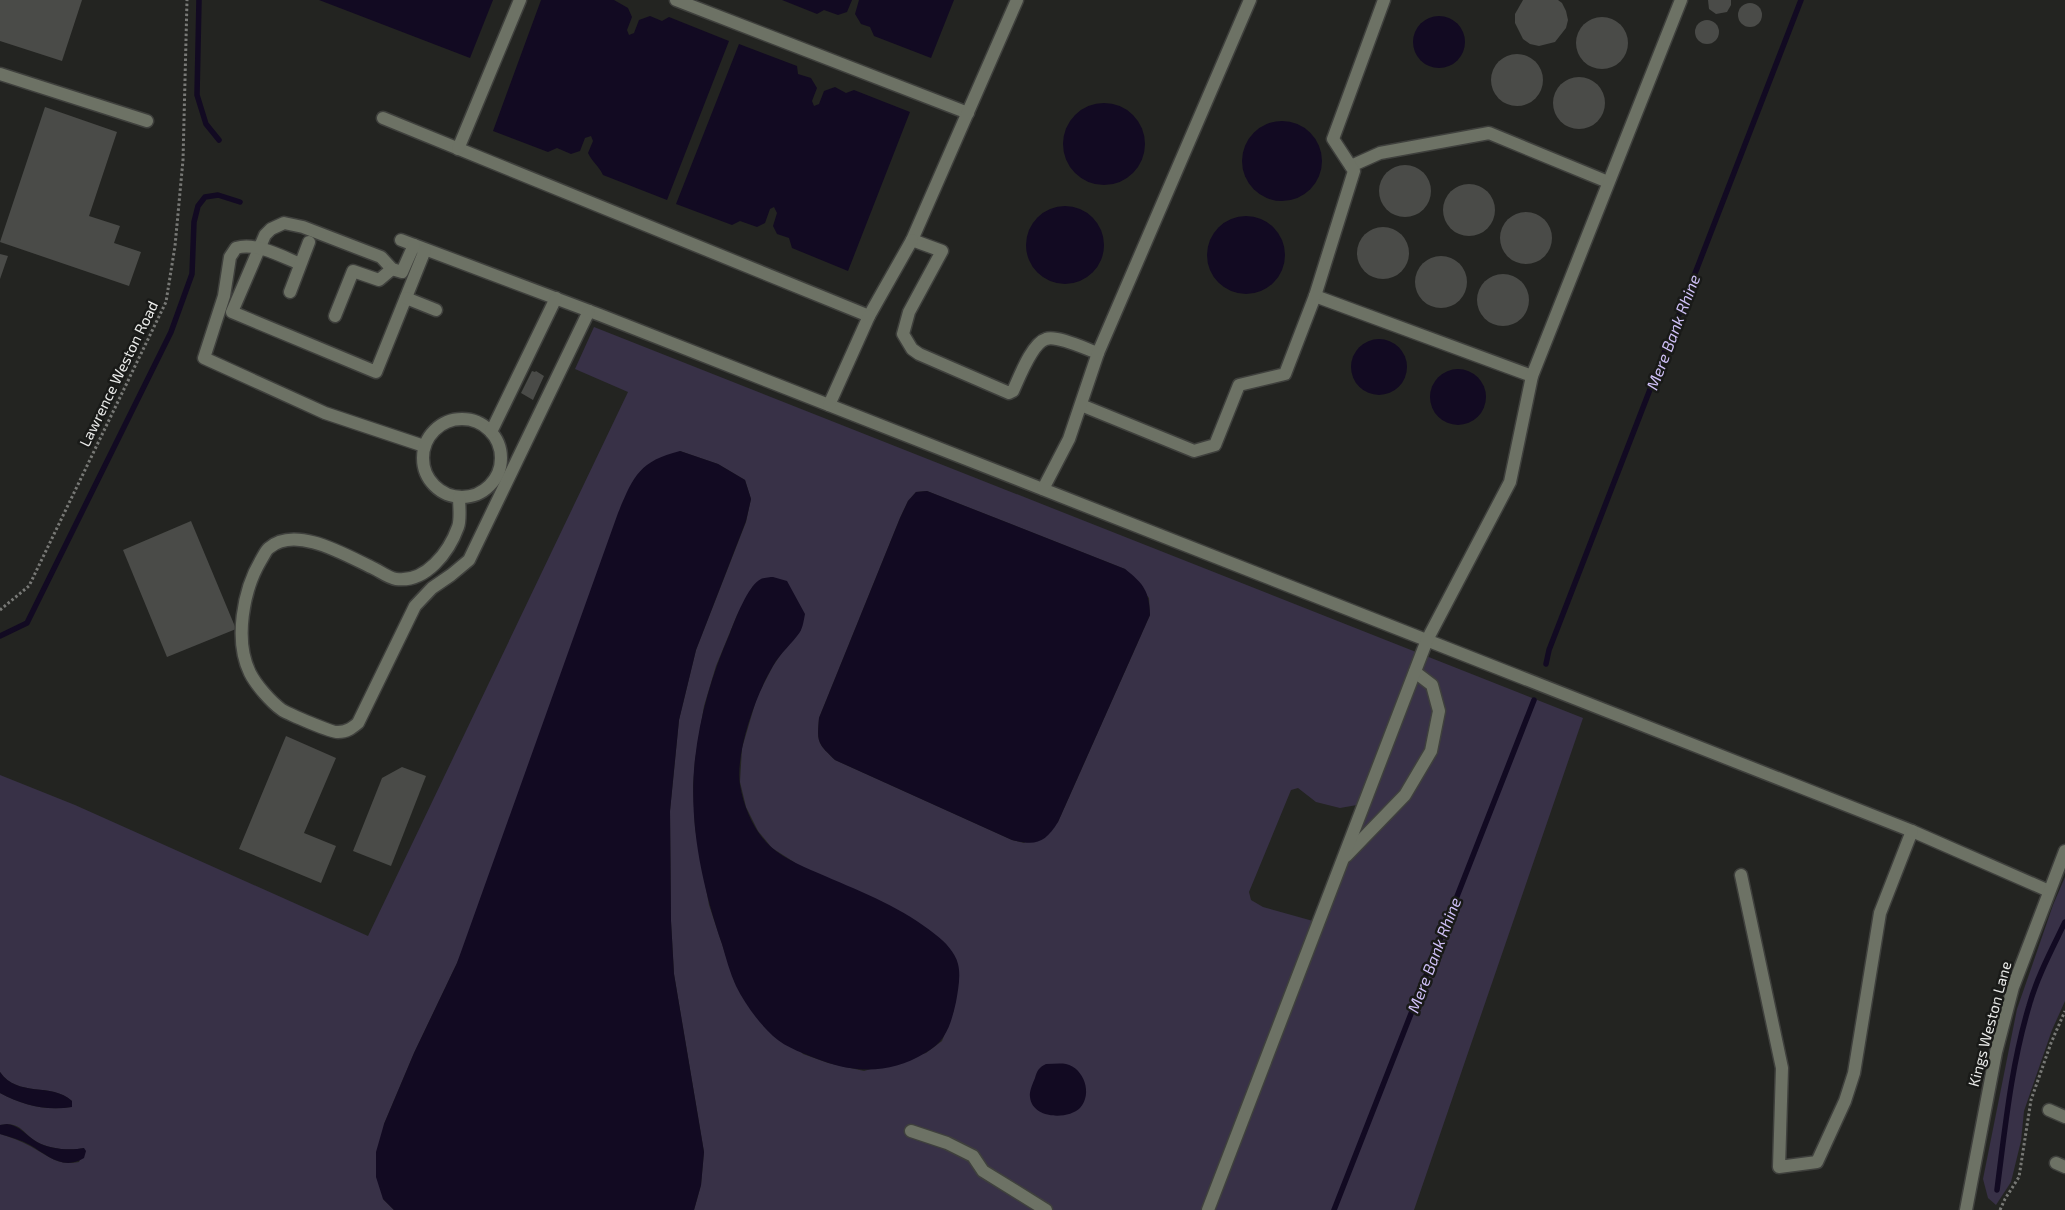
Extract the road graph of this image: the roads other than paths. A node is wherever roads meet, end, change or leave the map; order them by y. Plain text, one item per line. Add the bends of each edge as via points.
1 (520, 0) edge
2 (676, 0) edge
3 (1018, 0) edge
4 (1250, 0) edge
5 (1384, 0) edge
6 (1680, 0) edge
7 (0, 74) edge
8 (968, 113) junction
9 (383, 118) dead end
10 (147, 120) dead end
11 (458, 149) junction
12 (1351, 166) junction
13 (1608, 182) junction
14 (401, 240) dead end
15 (912, 240) junction
16 (309, 242) dead end
17 (419, 247) junction
18 (259, 248) junction
19 (300, 264) junction
20 (392, 269) junction
21 (290, 292) dead end
22 (1315, 296) junction
23 (406, 298) junction
24 (556, 298) junction
25 (436, 310) dead end
26 (589, 311) junction
27 (335, 316) dead end
28 (869, 316) junction
29 (1098, 353) junction
30 (1532, 376) junction
31 (829, 405) junction
32 (1081, 405) junction
33 (492, 432) junction
34 (424, 446) junction
35 (501, 481) junction
36 (1043, 489) junction
37 (458, 497) junction
38 (1427, 640) junction
39 (1415, 672) junction
40 (1912, 830) junction
41 (2065, 851) edge
42 (1342, 860) junction
43 (1741, 875) dead end
44 (2049, 891) junction
45 (2049, 1110) dead end
46 (2065, 1118) edge
47 (911, 1131) dead end
48 (1046, 1210) edge
49 (1208, 1210) edge
50 (1966, 1210) edge

1 - 11 street
2 - 8 street
3 - 8 street
4 - 29 street
5 - 12 street via 1333,139
6 - 13 street
7 - 10 street
8 - 15 street
9 - 11 street
11 - 28 street
12 - 13 street via 1380,153 1489,133
12 - 22 street via 1354,171
13 - 30 street
14 - 17 street
15 - 28 street
15 - 29 street via 942,251 909,312 903,334 919,354 1009,393 1037,344 1046,338
16 - 19 street
17 - 20 street via 402,272
17 - 23 street
17 - 24 street
18 - 19 street
18 - 20 street via 271,229 284,223 303,227 381,257
18 - 23 street via 232,312 376,372
18 - 34 street via 245,245 236,248 230,257 224,296 204,358 325,413
19 - 21 street
20 - 27 street via 379,280 353,270
22 - 30 street
22 - 32 street via 1285,374 1239,385 1215,445 1194,451
23 - 25 street
24 - 26 street
24 - 33 street
26 - 31 street
26 - 35 street
28 - 31 street
29 - 32 street
30 - 38 street via 1510,482
31 - 36 street
32 - 36 street via 1069,439
33 - 34 street via 478,422 462,418 446,422 432,431
33 - 35 street via 500,446
34 - 37 street via 422,462 427,478 438,490
35 - 37 street via 470,497
35 - 37 street via 469,560 432,588 415,606 358,723 351,730 337,732 282,710 250,674 242,649 244,604 256,568 269,548 285,540 307,540 395,579 407,578 428,571 444,555 459,526
36 - 38 street
38 - 39 street
38 - 40 street
39 - 42 street
39 - 42 street via 1432,685 1439,711 1431,751 1405,795
40 - 43 street via 1880,913 1854,1073 1817,1162 1779,1167 1782,1068
40 - 44 street
41 - 44 street, Kings Weston Lane
42 - 49 street
44 - 50 street, Kings Weston Lane via 2014,987 1996,1052
45 - 46 street
47 - 48 street via 947,1142 973,1156 983,1171

